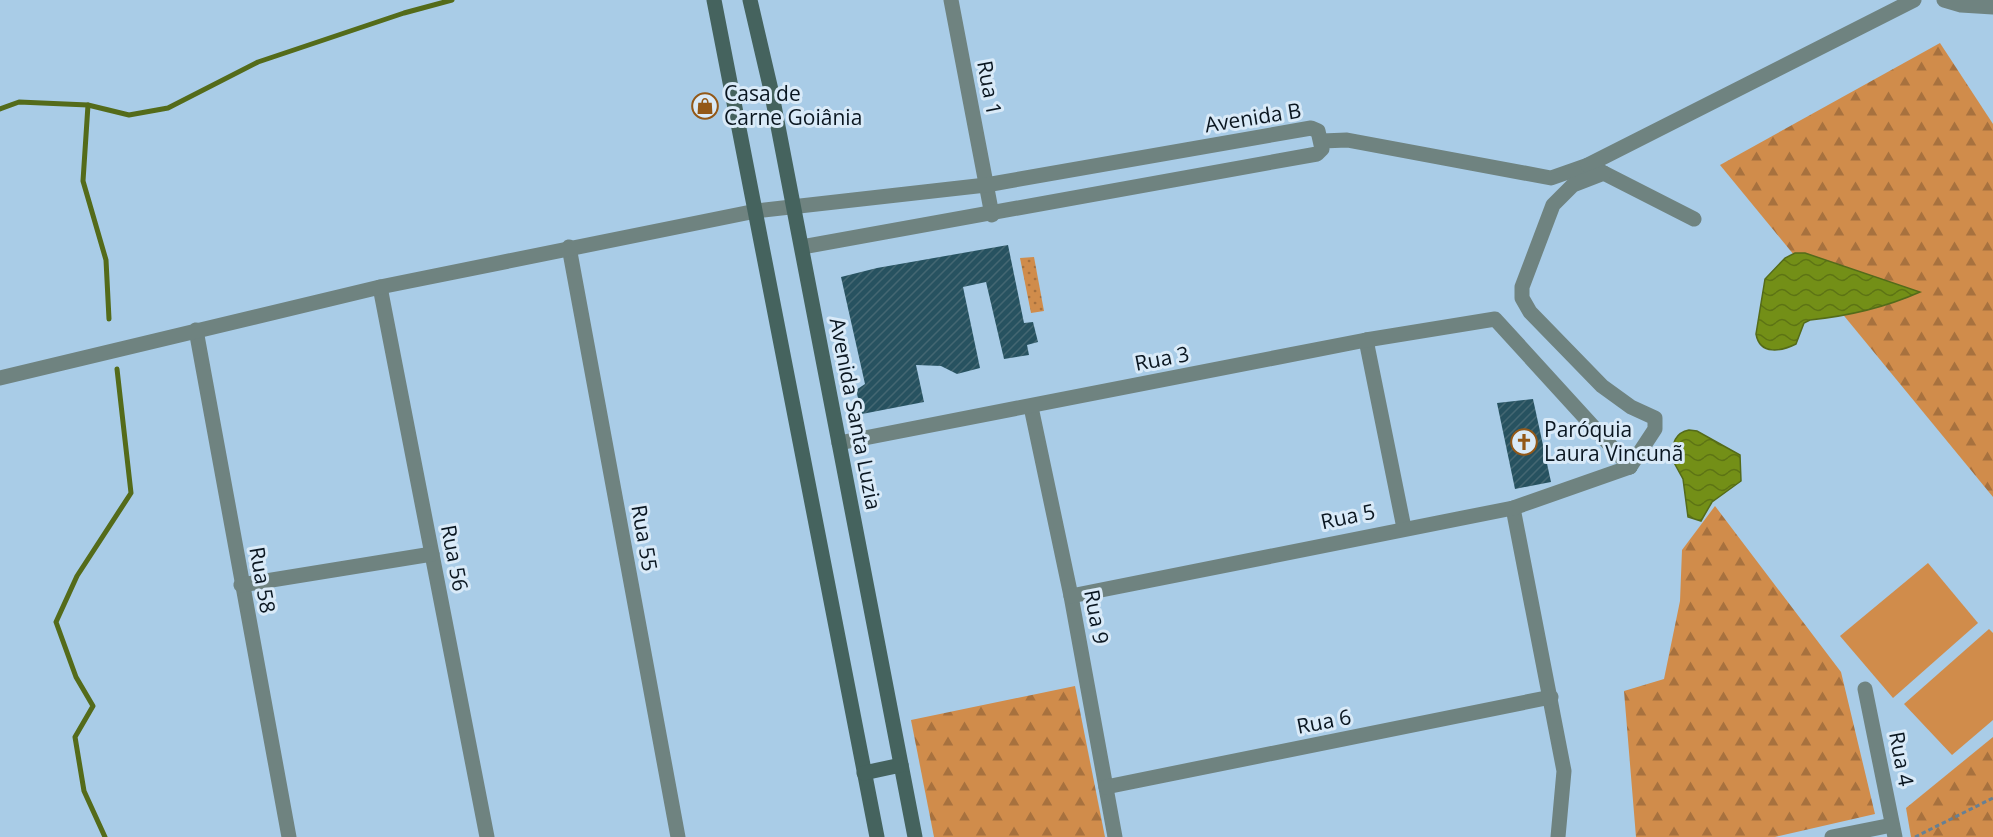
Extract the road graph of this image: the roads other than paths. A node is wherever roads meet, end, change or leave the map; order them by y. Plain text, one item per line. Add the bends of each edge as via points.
1 (714, 0) edge
2 (750, 0) edge
3 (951, 0) edge
4 (1914, 0) edge
5 (1944, 0) edge
6 (1993, 7) edge
7 (1322, 141) junction
8 (1588, 165) junction
9 (1604, 173) junction
10 (986, 185) junction
11 (792, 207) junction
12 (756, 211) junction
13 (992, 214) junction
14 (1694, 219) dead end
15 (569, 247) junction
16 (802, 247) junction
17 (380, 287) junction
18 (196, 330) junction
19 (1366, 340) junction
20 (0, 378) edge
21 (1031, 407) junction
22 (839, 443) junction
23 (1630, 467) junction
24 (1513, 508) junction
25 (1404, 528) junction
26 (432, 554) junction
27 (241, 585) junction
28 (1071, 596) junction
29 (1865, 689) dead end
30 (1551, 697) junction
31 (901, 765) junction
32 (864, 773) junction
33 (1106, 787) junction
34 (1894, 831) edge
35 (289, 837) edge
36 (487, 837) edge
37 (678, 837) edge
38 (877, 837) edge
39 (915, 837) edge
40 (1115, 837) edge
41 (1558, 837) edge
42 (1832, 837) edge

1 - 12 street
2 - 11 street, Avenida Santa Luzia
3 - 10 street, Rua 1
4 - 8 street
5 - 6 street
7 - 8 street via 1347,140 1551,178
7 - 10 street, Avenida B via 1318,131 1311,128
7 - 13 street, Avenida B via 1317,154
8 - 9 street
9 - 14 street
9 - 23 street via 1573,185 1552,205 1522,286 1522,298 1530,312 1602,386 1655,418 1655,429
10 - 11 street, Avenida B
10 - 13 street, Rua 1
11 - 12 street, Avenida B
11 - 16 street, Avenida Santa Luzia
12 - 15 street, Avenida B
12 - 32 street
13 - 16 street, Avenida B
15 - 17 street, Avenida B
15 - 37 street, Rua 55
16 - 22 street, Avenida Santa Luzia
17 - 18 street, Avenida B
17 - 26 street, Rua 56
18 - 20 street, Avenida B
18 - 27 street, Rua 58
19 - 21 street, Rua 3
19 - 23 street, Rua 3 via 1495,319
19 - 25 street
21 - 22 street, Rua 3
21 - 28 street, Rua 9
22 - 31 street, Avenida Santa Luzia
23 - 24 street, Rua 5
24 - 25 street, Rua 5
24 - 30 street
25 - 28 street, Rua 5
26 - 27 street
26 - 36 street, Rua 56
27 - 35 street, Rua 58
28 - 33 street, Rua 9
29 - 34 street, Rua 4
30 - 33 street, Rua 6
30 - 41 street via 1564,771
31 - 32 street
31 - 39 street, Avenida Santa Luzia
32 - 38 street
33 - 40 street, Rua 9
34 - 42 street

